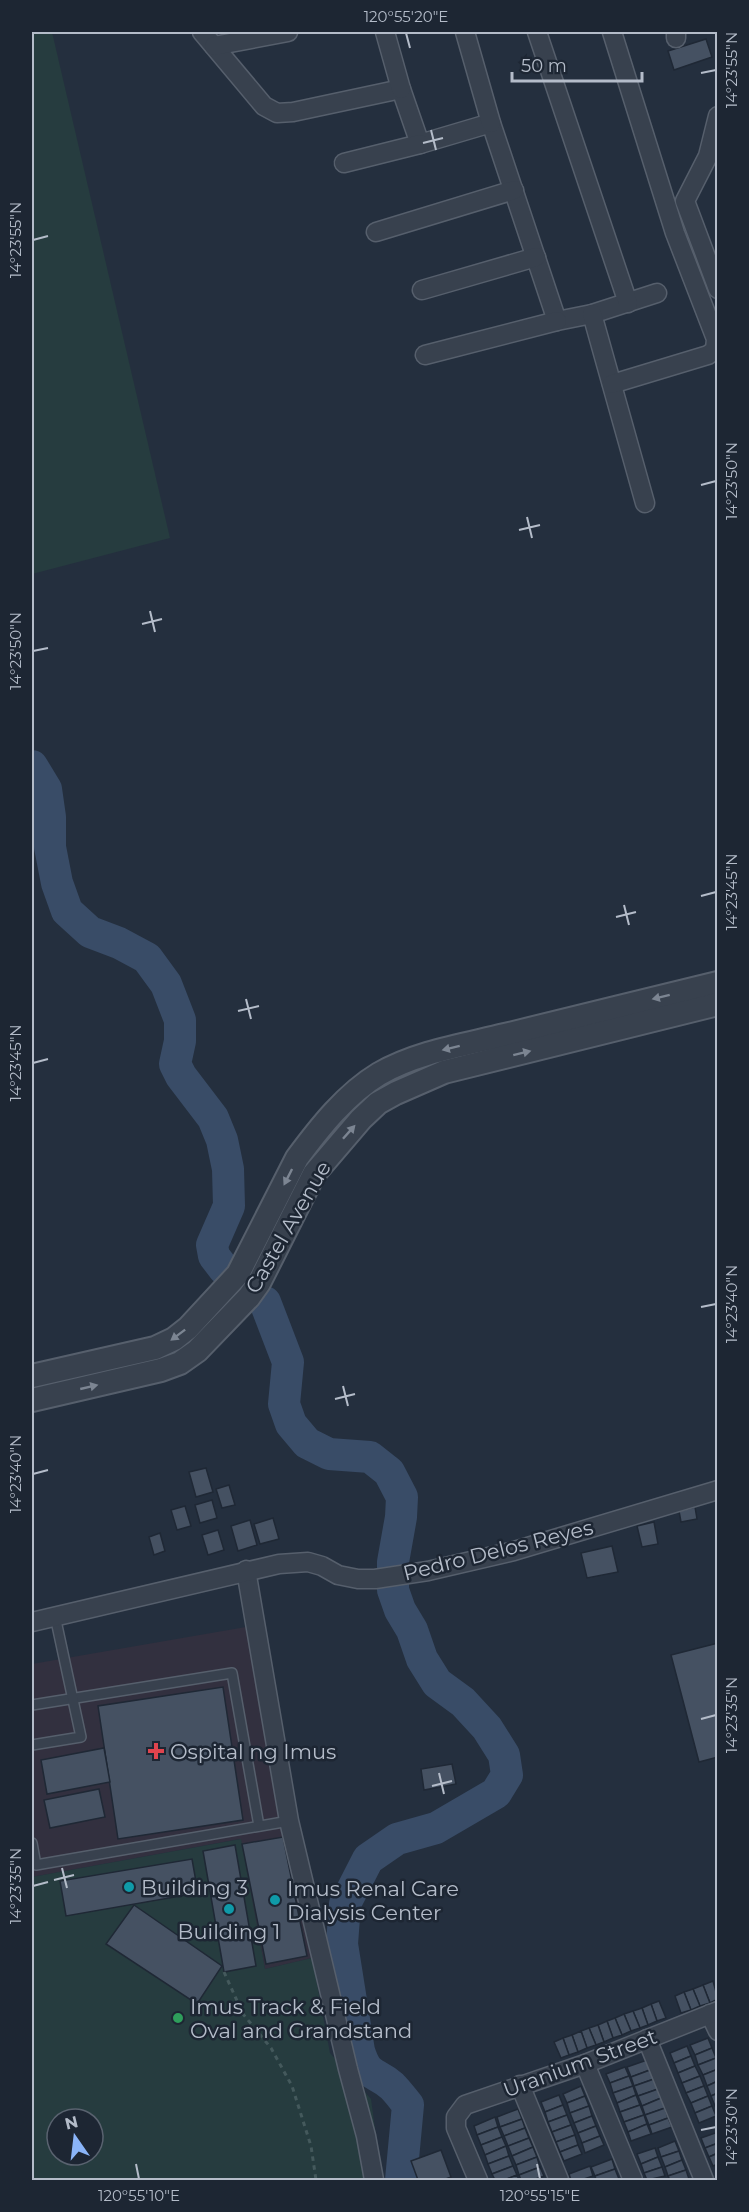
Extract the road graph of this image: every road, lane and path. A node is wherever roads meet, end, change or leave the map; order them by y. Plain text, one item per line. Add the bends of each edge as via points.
1 (201, 32) edge
2 (288, 32) edge
3 (385, 32) edge
4 (465, 32) edge
5 (537, 32) edge
6 (612, 32) edge
7 (214, 46) junction
8 (401, 88) junction
9 (717, 116) edge
10 (491, 123) junction
11 (420, 144) junction
12 (344, 164) dead end
13 (514, 190) junction
14 (376, 232) dead end
15 (536, 257) junction
16 (717, 289) edge
17 (422, 290) dead end
18 (657, 293) dead end
19 (628, 303) junction
20 (592, 314) junction
21 (558, 321) junction
22 (425, 355) dead end
23 (612, 384) junction
24 (645, 503) dead end
25 (717, 983) edge
26 (717, 1004) edge
27 (32, 1376) edge
28 (32, 1400) edge
29 (717, 1490) edge
30 (246, 1570) junction
31 (55, 1616) junction
32 (32, 1622) edge
33 (73, 1698) junction
34 (32, 1705) edge
35 (32, 1745) edge
36 (289, 1821) junction
37 (259, 1826) junction
38 (32, 1843) edge
39 (224, 1972) dead end
40 (715, 2019) edge
41 (647, 2039) junction
42 (585, 2064) junction
43 (520, 2085) junction
44 (316, 2181) edge
45 (374, 2181) edge
46 (478, 2181) edge
47 (559, 2181) edge
48 (633, 2181) edge
49 (704, 2181) edge

1 - 7 street
2 - 7 street
3 - 8 street
4 - 10 street
5 - 19 street
6 - 23 street via 675,233 716,339 715,350 708,355
7 - 8 street via 264,106 277,113
8 - 11 street
9 - 16 street via 708,156 685,201
10 - 11 street
10 - 13 street
11 - 12 street
13 - 14 street
13 - 15 street
15 - 17 street
15 - 21 street
18 - 19 street
19 - 20 street
20 - 21 street
20 - 23 street
21 - 22 street
23 - 24 street
25 -> 27 street, Castel Avenue via 450,1049 379,1074 342,1104 309,1141 238,1274 188,1328 155,1348
28 -> 26 street, Castel Avenue via 161,1370 197,1351 259,1283 314,1174 378,1103 444,1072
29 - 30 street, Pedro Delos Reyes via 514,1551 406,1574 358,1579 308,1562
30 - 31 street, Pedro Delos Reyes
30 - 36 street
31 - 32 street, Pedro Delos Reyes
31 - 33 lane
33 - 34 lane
33 - 35 lane via 81,1737
33 - 37 lane via 232,1673
36 - 37 lane
36 - 45 street
37 - 38 lane via 36,1865
39 - 44 path via 243,2014 271,2048 292,2086 311,2146
40 - 41 street, Uranium Street
41 - 42 street, Uranium Street
41 - 49 street
42 - 43 street, Uranium Street
42 - 48 street
43 - 46 street, Uranium Street via 465,2105 456,2117 456,2128
43 - 47 street

